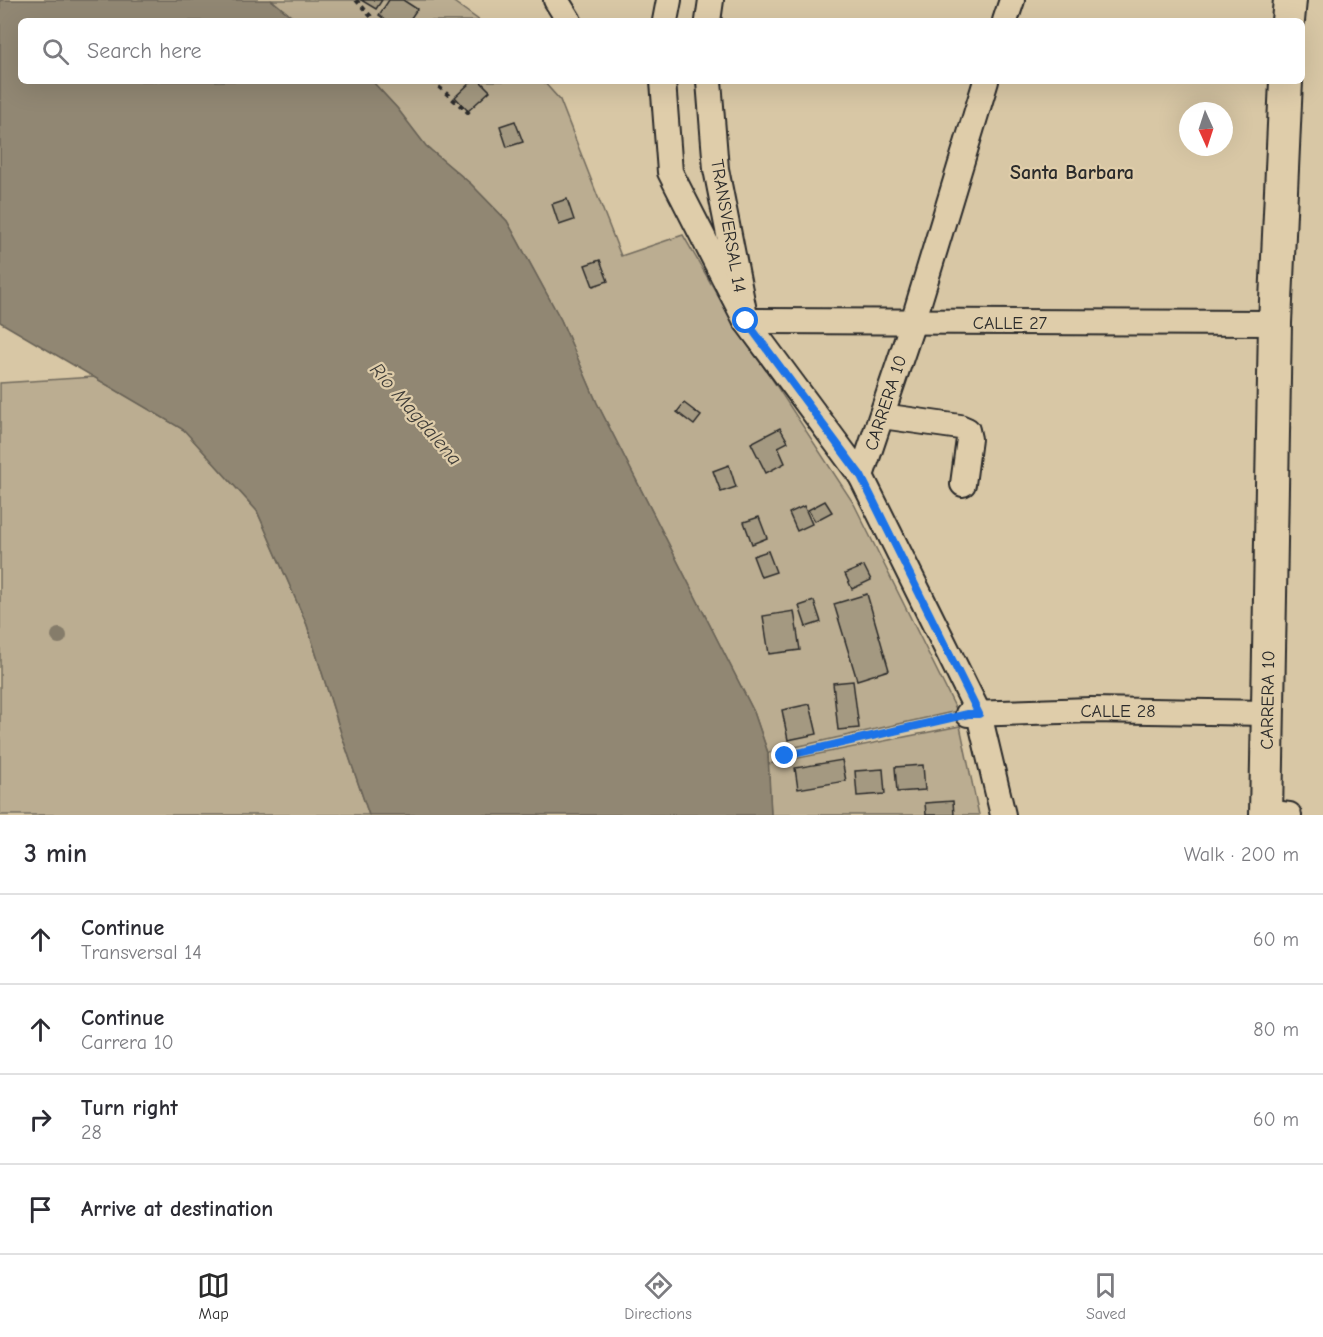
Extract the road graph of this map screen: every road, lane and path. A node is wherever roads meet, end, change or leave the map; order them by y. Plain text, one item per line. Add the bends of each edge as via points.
1 (356, 0) edge
2 (556, 0) edge
3 (669, 0) edge
4 (711, 0) edge
5 (1012, 0) edge
6 (1290, 0) edge
7 (372, 18) edge
8 (567, 18) edge
9 (666, 18) edge
10 (708, 18) edge
11 (1006, 18) edge
12 (1288, 18) edge
13 (435, 84) edge
14 (663, 84) edge
15 (710, 84) edge
16 (985, 84) edge
17 (1286, 84) edge
18 (470, 114) dead end
19 (746, 321) junction
20 (913, 322) junction
21 (1275, 323) junction
22 (882, 416) junction
23 (861, 476) junction
24 (963, 484) dead end
25 (1268, 713) junction
26 (974, 714) junction
27 (785, 756) dead end
28 (1274, 814) edge
29 (1003, 815) edge

1 - 7 path
2 - 8 street
3 - 9 street
4 - 10 street
5 - 11 street
6 - 12 street
13 - 18 path
14 - 19 street via 670,172
15 - 19 street, TRANSVERSAL 14 via 716,169
16 - 20 street, CARRERA 10
17 - 21 street, CARRERA 10
19 - 20 street, CALLE 27
19 - 23 street, TRANSVERSAL 14
20 - 21 street, CALLE 27
20 - 22 street, CARRERA 10
21 - 25 street, CARRERA 10
22 - 23 street, CARRERA 10
22 - 24 street via 967,430
23 - 26 street
25 - 26 street, CALLE 28 via 1091,710
25 - 28 street, CARRERA 10
26 - 27 path
26 - 29 street

